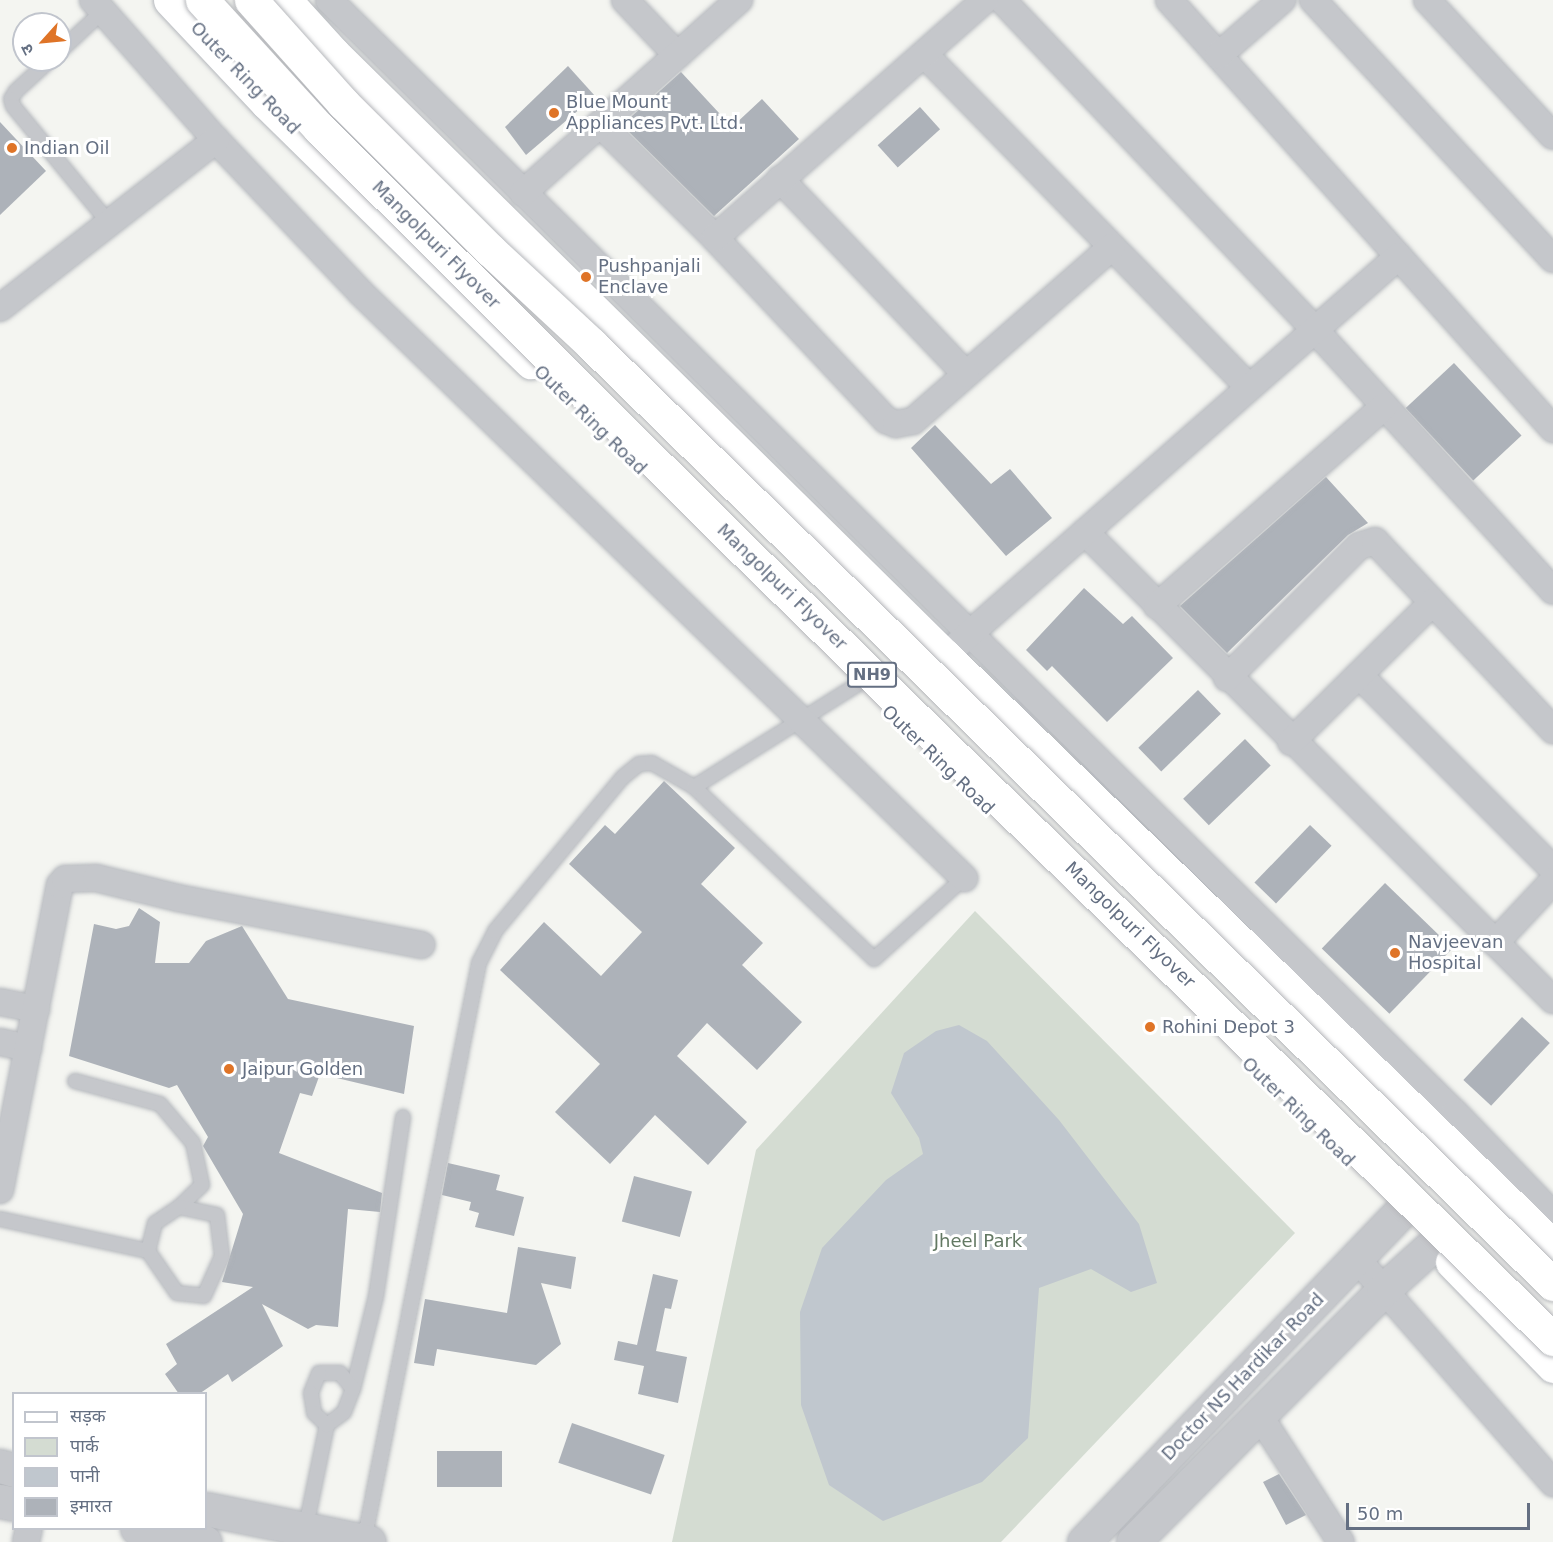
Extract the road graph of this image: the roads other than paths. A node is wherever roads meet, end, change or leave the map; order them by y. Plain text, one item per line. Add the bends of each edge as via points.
1 (170, 0) edge
2 (202, 0) edge
3 (251, 0) edge
4 (285, 0) edge
5 (329, 0) edge
6 (625, 0) edge
7 (738, 0) edge
8 (985, 0) edge
9 (1002, 0) edge
10 (1169, 0) edge
11 (1282, 0) edge
12 (1313, 0) edge
13 (1430, 1) edge
14 (98, 6) edge
15 (72, 37) edge
16 (924, 54) junction
17 (677, 55) junction
18 (1219, 55) junction
19 (37, 72) edge
20 (600, 124) junction
21 (1553, 136) edge
22 (216, 140) junction
23 (780, 179) junction
24 (523, 193) junction
25 (109, 223) junction
26 (715, 237) junction
27 (1112, 247) junction
28 (1398, 256) junction
29 (1553, 259) edge
30 (0, 308) edge
31 (1315, 330) junction
32 (966, 374) junction
33 (1249, 387) junction
34 (1385, 406) junction
35 (1553, 429) edge
36 (1085, 532) junction
37 (1553, 591) edge
38 (1433, 602) junction
39 (1157, 606) junction
40 (969, 634) junction
41 (945, 656) junction
42 (1359, 675) junction
43 (1227, 678) junction
44 (860, 684) junction
45 (804, 720) junction
46 (1553, 730) edge
47 (1292, 742) junction
48 (694, 787) junction
49 (1553, 869) edge
50 (964, 878) joint
51 (1553, 881) edge
52 (1495, 943) junction
53 (422, 945) dead end
54 (1300, 998) junction
55 (1553, 1000) edge
56 (0, 1002) edge
57 (36, 1009) junction
58 (0, 1042) edge
59 (28, 1048) junction
60 (1250, 1065) junction
61 (75, 1080) dead end
62 (403, 1118) dead end
63 (0, 1190) edge
64 (178, 1207) junction
65 (1401, 1212) junction
66 (1553, 1215) edge
67 (0, 1219) edge
68 (1434, 1244) junction
69 (1553, 1246) edge
70 (148, 1251) junction
71 (1357, 1259) junction
72 (1553, 1284) edge
73 (1383, 1290) junction
74 (1553, 1339) edge
75 (1553, 1366) edge
76 (353, 1389) junction
77 (1259, 1415) junction
78 (327, 1425) junction
79 (1553, 1484) edge
80 (207, 1509) edge
81 (147, 1530) edge
82 (305, 1536) edge
83 (205, 1542) edge
84 (366, 1542) edge
85 (1083, 1542) edge
86 (1133, 1542) edge
87 (1341, 1542) edge

1 - 44 main road, Outer Ring Road via 267,103
2 - 74 main road, Mangolpuri Flyover / NH9, bridge via 319,128 733,540
3 - 72 main road, Mangolpuri Flyover / NH9, bridge via 343,103 490,250 642,393
4 - 41 main road via 333,53
5 - 24 street
6 - 17 street
7 - 17 street
8 - 16 street
9 - 31 street
10 - 18 street
11 - 18 street
12 - 29 street
13 - 21 street
14 - 15 lane
14 - 22 street
16 - 23 street
16 - 27 street
17 - 20 street
18 - 28 street
19 - 25 lane via 16,91 11,99 13,106
20 - 24 street
20 - 26 street
22 - 25 street
22 - 45 street via 360,292
23 - 26 street
23 - 32 street
24 - 40 street
25 - 30 street
26 - 32 street via 886,420 896,424 913,421
27 - 32 street
27 - 33 street
28 - 31 street
28 - 35 street
31 - 33 street
31 - 34 street
33 - 36 street
34 - 37 street
34 - 39 street
36 - 39 street
36 - 40 street
38 - 42 street
38 - 43 street via 1375,541 1368,541
38 - 46 street
39 - 43 street
40 - 41 street
40 - 66 street via 1455,1113
41 - 54 main road
42 - 47 street
42 - 49 street
43 - 47 street
44 - 45 lane
44 - 60 main road, Outer Ring Road
45 - 48 lane
45 - 50 street
47 - 52 street
48 - 50 lane via 874,959
48 - 84 lane via 652,763 639,764 623,777 520,898 479,963
51 - 52 street
52 - 55 street
53 - 57 street via 72,876 60,885
54 - 60 main road
54 - 69 main road
56 - 57 street
57 - 59 street
58 - 59 street
59 - 63 street
60 - 65 main road, Outer Ring Road
61 - 64 lane via 160,1104 193,1143 202,1185
62 - 76 lane via 376,1296
64 - 70 lane via 155,1223
64 - 70 lane via 217,1215 222,1256 204,1296 177,1293
65 - 68 main road, Outer Ring Road
65 - 71 street, Doctor NS Hardikar Road
67 - 70 lane
68 - 73 street, Doctor NS Hardikar Road
68 - 75 main road, Outer Ring Road
71 - 73 street
71 - 85 street, Doctor NS Hardikar Road
73 - 77 street, Doctor NS Hardikar Road
73 - 79 street
76 - 78 lane via 344,1412
76 - 78 lane via 340,1373 319,1373 311,1393 314,1413
77 - 86 street, Doctor NS Hardikar Road
77 - 87 street
78 - 82 lane
80 - 82 street
81 - 83 street
82 - 84 street

